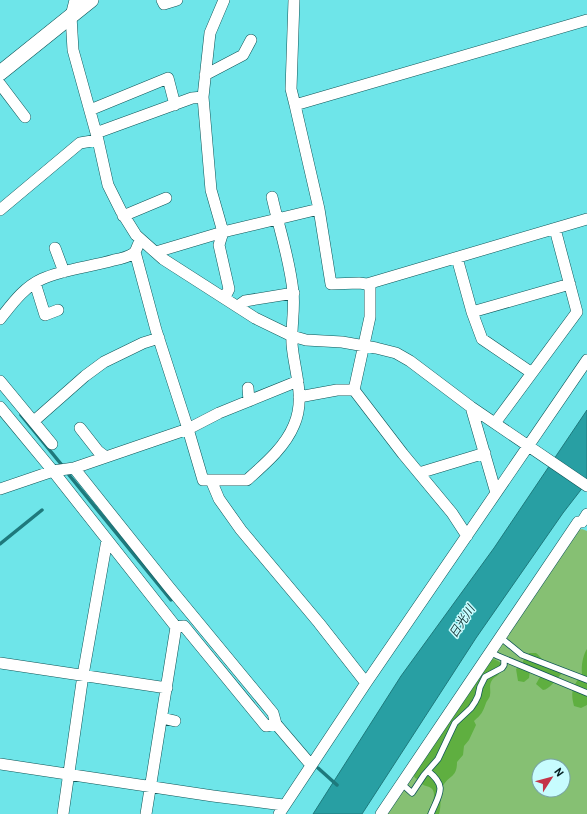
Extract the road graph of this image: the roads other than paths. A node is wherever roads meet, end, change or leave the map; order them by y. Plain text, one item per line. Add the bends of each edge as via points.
1 (75, 0) edge
2 (91, 0) edge
3 (162, 0) edge
4 (177, 0) edge
5 (224, 0) edge
6 (294, 0) edge
7 (71, 16) junction
8 (587, 20) edge
9 (251, 40) dead end
10 (0, 73) edge
11 (205, 75) junction
12 (0, 84) edge
13 (203, 97) junction
14 (175, 105) junction
15 (295, 105) junction
16 (90, 110) junction
17 (25, 117) dead end
18 (97, 137) junction
19 (272, 197) dead end
20 (166, 198) dead end
21 (0, 210) edge
22 (319, 210) junction
23 (123, 216) junction
24 (587, 219) edge
25 (277, 220) junction
26 (555, 229) junction
27 (223, 232) junction
28 (141, 239) junction
29 (55, 248) dead end
30 (135, 252) junction
31 (156, 252) junction
32 (457, 258) junction
33 (64, 272) junction
34 (36, 283) junction
35 (368, 284) junction
36 (570, 284) junction
37 (294, 293) junction
38 (225, 297) junction
39 (238, 306) junction
40 (58, 310) dead end
41 (472, 312) junction
42 (0, 319) edge
43 (292, 336) junction
44 (159, 338) junction
45 (364, 346) junction
46 (587, 360) edge
47 (532, 373) junction
48 (0, 381) edge
49 (298, 381) junction
50 (248, 388) dead end
51 (354, 390) junction
52 (299, 397) junction
53 (249, 401) junction
54 (0, 407) edge
55 (471, 407) junction
56 (34, 422) junction
57 (495, 423) junction
58 (80, 428) dead end
59 (188, 429) junction
60 (52, 444) dead end
61 (528, 446) junction
62 (485, 453) junction
63 (106, 457) junction
64 (74, 468) junction
65 (53, 471) junction
66 (419, 473) junction
67 (211, 480) junction
68 (587, 486) edge
69 (0, 489) edge
70 (496, 493) junction
71 (585, 520) edge
72 (467, 536) junction
73 (107, 540) junction
74 (176, 627) junction
75 (500, 637) junction
76 (490, 652) junction
77 (504, 659) junction
78 (0, 662) edge
79 (569, 673) junction
80 (83, 675) junction
81 (587, 680) edge
82 (366, 683) junction
83 (564, 683) junction
84 (167, 688) junction
85 (587, 693) edge
86 (162, 718) junction
87 (175, 721) dead end
88 (276, 724) junction
89 (0, 764) edge
90 (311, 765) junction
91 (428, 771) junction
92 (69, 774) junction
93 (401, 783) junction
94 (150, 786) junction
95 (281, 810) edge
96 (63, 814) edge
97 (146, 814) edge
98 (381, 814) edge
99 (431, 814) edge

1 - 7 street
2 - 7 street
3 - 4 street via 164,4
5 - 11 street via 210,33
6 - 15 street via 291,89
7 - 10 street
7 - 16 street via 73,50
8 - 15 street
9 - 11 street via 243,55
11 - 13 street
12 - 17 street
13 - 14 street via 192,98
13 - 27 street via 211,190
14 - 16 street via 168,78
14 - 18 street
15 - 22 street
16 - 18 street
18 - 21 street via 80,143
18 - 23 street via 108,185
19 - 25 street
20 - 23 street
22 - 25 street
22 - 35 street via 331,284
23 - 28 street
24 - 26 street
25 - 27 street
25 - 37 street
26 - 32 street
26 - 36 street
27 - 31 street
27 - 38 street via 219,246 228,289
28 - 30 street
28 - 31 street
29 - 33 street
30 - 33 street via 105,263
30 - 44 street
31 - 38 street via 163,259
32 - 35 street
32 - 41 street
33 - 34 street
34 - 40 street via 45,316
34 - 42 street via 18,297
35 - 45 street via 370,317
36 - 41 street
36 - 47 street via 577,312
37 - 39 street via 245,301
37 - 43 street
38 - 39 street
39 - 43 street via 255,318
41 - 47 street via 482,338
43 - 45 street via 306,340
43 - 49 street
44 - 56 street via 104,362
44 - 59 street
45 - 51 street
45 - 55 street via 396,353
46 - 61 street
47 - 57 street
48 - 56 street
49 - 52 street
49 - 53 street
50 - 53 street
51 - 52 street via 337,390
51 - 66 street
52 - 67 street via 294,424 285,441 247,480
53 - 59 street
54 - 65 street
55 - 57 street
55 - 62 street
56 - 60 street
57 - 61 street
58 - 63 street
59 - 63 street
59 - 67 street via 203,480
61 - 68 street
61 - 70 street
62 - 66 street
62 - 70 street
63 - 64 street
64 - 65 street
64 - 88 street via 273,713
65 - 69 street
65 - 73 street
66 - 72 street via 452,513
67 - 82 street via 219,499 241,530 319,622
70 - 72 street
71 - 75 street via 578,522
72 - 82 street
73 - 74 street
73 - 80 street
74 - 84 street
74 - 88 street via 184,626 266,726
75 - 76 street
75 - 79 lane via 522,655
76 - 77 lane
76 - 93 street
77 - 83 lane
77 - 91 lane via 502,668 485,677 475,702 455,723 438,759
78 - 80 street
79 - 81 lane
79 - 83 lane
80 - 84 street
80 - 92 street
82 - 90 street
83 - 85 lane
84 - 86 street
86 - 87 street
86 - 94 street
88 - 90 street
89 - 92 street
90 - 95 street
91 - 93 lane via 412,793
91 - 99 lane via 440,786
92 - 94 street
92 - 96 street
93 - 98 street
94 - 95 street
94 - 97 street

